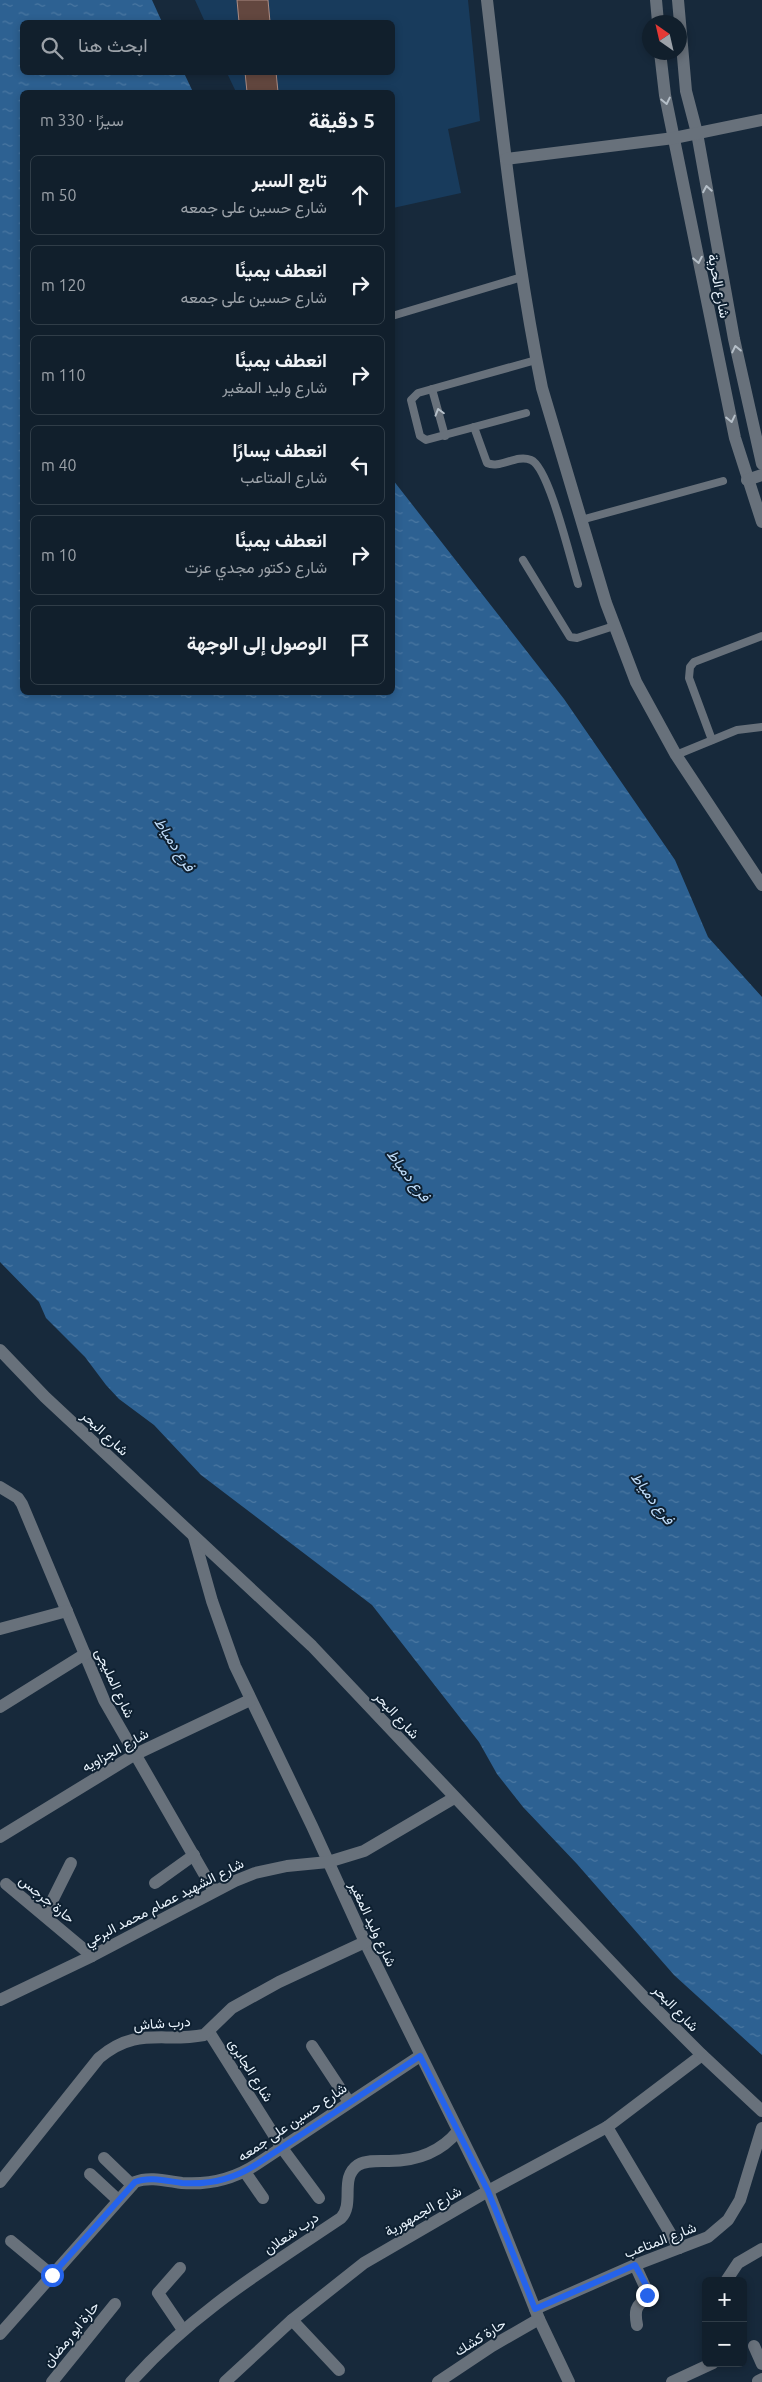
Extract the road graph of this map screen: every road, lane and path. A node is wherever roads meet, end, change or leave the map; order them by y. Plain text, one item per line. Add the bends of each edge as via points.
1 (487, 0) edge
2 (656, 0) edge
3 (678, 0) edge
4 (657, 15) edge
5 (661, 60) edge
6 (762, 120) edge
7 (697, 133) junction
8 (674, 138) junction
9 (506, 158) junction
10 (522, 277) junction
11 (395, 315) edge
12 (536, 360) junction
13 (432, 389) junction
14 (526, 413) dead end
15 (474, 428) junction
16 (445, 436) junction
17 (762, 464) edge
18 (762, 475) edge
19 (748, 480) junction
20 (723, 481) dead end
21 (581, 520) junction
22 (762, 522) edge
23 (523, 560) dead end
24 (578, 584) dead end
25 (614, 626) junction
26 (762, 636) edge
27 (762, 727) edge
28 (712, 740) junction
29 (676, 754) junction
30 (762, 885) edge
31 (0, 1350) edge
32 (0, 1487) edge
33 (194, 1537) junction
34 (67, 1611) junction
35 (0, 1629) edge
36 (85, 1654) junction
37 (250, 1700) junction
38 (0, 1707) edge
39 (134, 1755) junction
40 (454, 1798) junction
41 (0, 1837) edge
42 (194, 1855) junction
43 (328, 1862) junction
44 (72, 1863) dead end
45 (155, 1883) dead end
46 (6, 1884) dead end
47 (214, 1891) junction
48 (45, 1915) junction
49 (365, 1942) junction
50 (92, 1956) junction
51 (2, 1996) edge
52 (209, 2032) junction
53 (312, 2046) dead end
54 (420, 2056) junction
55 (702, 2056) junction
56 (350, 2102) junction
57 (762, 2111) edge
58 (607, 2127) junction
59 (762, 2128) edge
60 (458, 2131) junction
61 (282, 2148) junction
62 (104, 2158) dead end
63 (245, 2172) junction
64 (90, 2174) dead end
65 (0, 2182) edge
66 (132, 2185) junction
67 (488, 2191) junction
68 (262, 2198) dead end
69 (319, 2198) dead end
70 (118, 2200) junction
71 (11, 2241) dead end
72 (679, 2248) junction
73 (762, 2249) edge
74 (635, 2265) junction
75 (180, 2268) dead end
76 (52, 2275) junction
77 (729, 2277) edge
78 (115, 2304) dead end
79 (537, 2314) junction
80 (292, 2320) junction
81 (637, 2325) dead end
82 (183, 2330) junction
83 (0, 2334) edge
84 (753, 2346) edge
85 (762, 2364) edge
86 (704, 2367) edge
87 (339, 2370) dead end
88 (453, 2378) edge
89 (52, 2382) edge
90 (131, 2382) edge
91 (225, 2382) edge
92 (438, 2382) edge
93 (569, 2382) edge
94 (672, 2382) edge

1 - 9 street
2 - 4 street
3 - 7 street, شارع الحرية via 686,90
5 -> 8 street, شارع الحرية via 664,95
6 - 7 street
7 - 8 street
17 -> 7 street, شارع الحرية via 734,339
8 - 9 street
8 -> 19 street, شارع الحرية via 735,438
9 - 10 street
10 - 11 lane
10 - 12 street
12 - 13 lane
12 - 21 street
16 -> 13 lane
13 - 16 lane via 415,395 411,404 420,436 429,440
14 - 15 lane
15 - 16 lane
15 - 24 lane via 487,462 494,464 526,458 540,467
18 - 19 street
19 - 22 street, شارع الحرية
20 - 21 lane
21 - 25 street
23 - 25 lane via 570,637 577,638
25 - 29 street via 636,682
26 - 28 lane via 694,662 690,667 689,678
27 - 28 lane via 737,730
28 - 29 lane
29 - 30 street
31 - 33 street, شارع البحر via 45,1397
32 - 34 street, شارع المليجى via 22,1504
33 - 37 street, شارع وليد المغير via 212,1601
33 - 40 street, شارع البحر via 312,1646
34 - 35 street
34 - 36 street, شارع المليجى
36 - 38 street
36 - 39 street, شارع المليجى via 104,1700
37 - 39 street, شارع الجزاويه
37 - 43 street, شارع وليد المغير
39 - 41 street, شارع الجزاويه
39 - 42 street, شارع المليجى
40 - 43 street, شارع الشهيد عصام محمد البرعي via 364,1851
40 - 55 street, شارع البحر
42 - 45 street
42 - 47 street, شارع المليجى
43 - 47 street, شارع الشهيد عصام محمد البرعي via 255,1873
43 - 49 street, شارع وليد المغير
44 - 48 street
46 - 48 street, حارة جرجس
47 - 50 street, شارع الشهيد عصام محمد البرعي
48 - 50 street, حارة جرجس
49 - 52 street, درب شاش via 232,2008
49 - 54 street, شارع وليد المغير
50 - 51 street, شارع الشهيد عصام محمد البرعي
52 - 61 street, شارع الجابرى
52 - 65 street, درب شاش via 199,2036 135,2038 110,2049 99,2058
53 - 56 street
54 - 56 street, شارع حسين على جمعه
54 - 60 street, شارع وليد المغير
55 - 57 street, شارع البحر
55 - 58 street, شارع الجمهورية
56 - 61 street, شارع حسين على جمعه
58 - 67 street, شارع الجمهورية
58 - 72 street
59 - 72 street, شارع المتاعب via 740,2200 728,2220 708,2237
60 - 67 street, شارع وليد المغير
60 - 82 street, درب شعلان via 447,2144 432,2153 365,2162 357,2166 348,2179 348,2207 341,2218 210,2307
61 - 63 street, شارع حسين على جمعه
61 - 69 street, شارع الجابرى
62 - 66 street
63 - 66 street, شارع حسين على جمعه via 216,2181 183,2183 144,2179
63 - 68 street
64 - 70 street
66 - 70 street
67 - 79 street, شارع وليد المغير
67 - 80 street, شارع الجمهورية via 364,2263
70 - 76 street
71 - 76 street
72 - 74 street, شارع المتاعب
73 - 77 street via 738,2263
74 - 79 street, شارع المتاعب
74 - 81 street via 648,2291 637,2305
75 - 82 street via 158,2294
76 - 83 street
78 - 89 street, حارة ابو رمضان
79 - 88 street, حارة كشك
79 - 93 street, شارع وليد المغير
80 - 87 street
80 - 91 street, شارع الجمهورية
82 - 90 street, درب شعلان via 160,2349
84 - 85 street
86 - 94 street
88 - 92 street, حارة كشك

